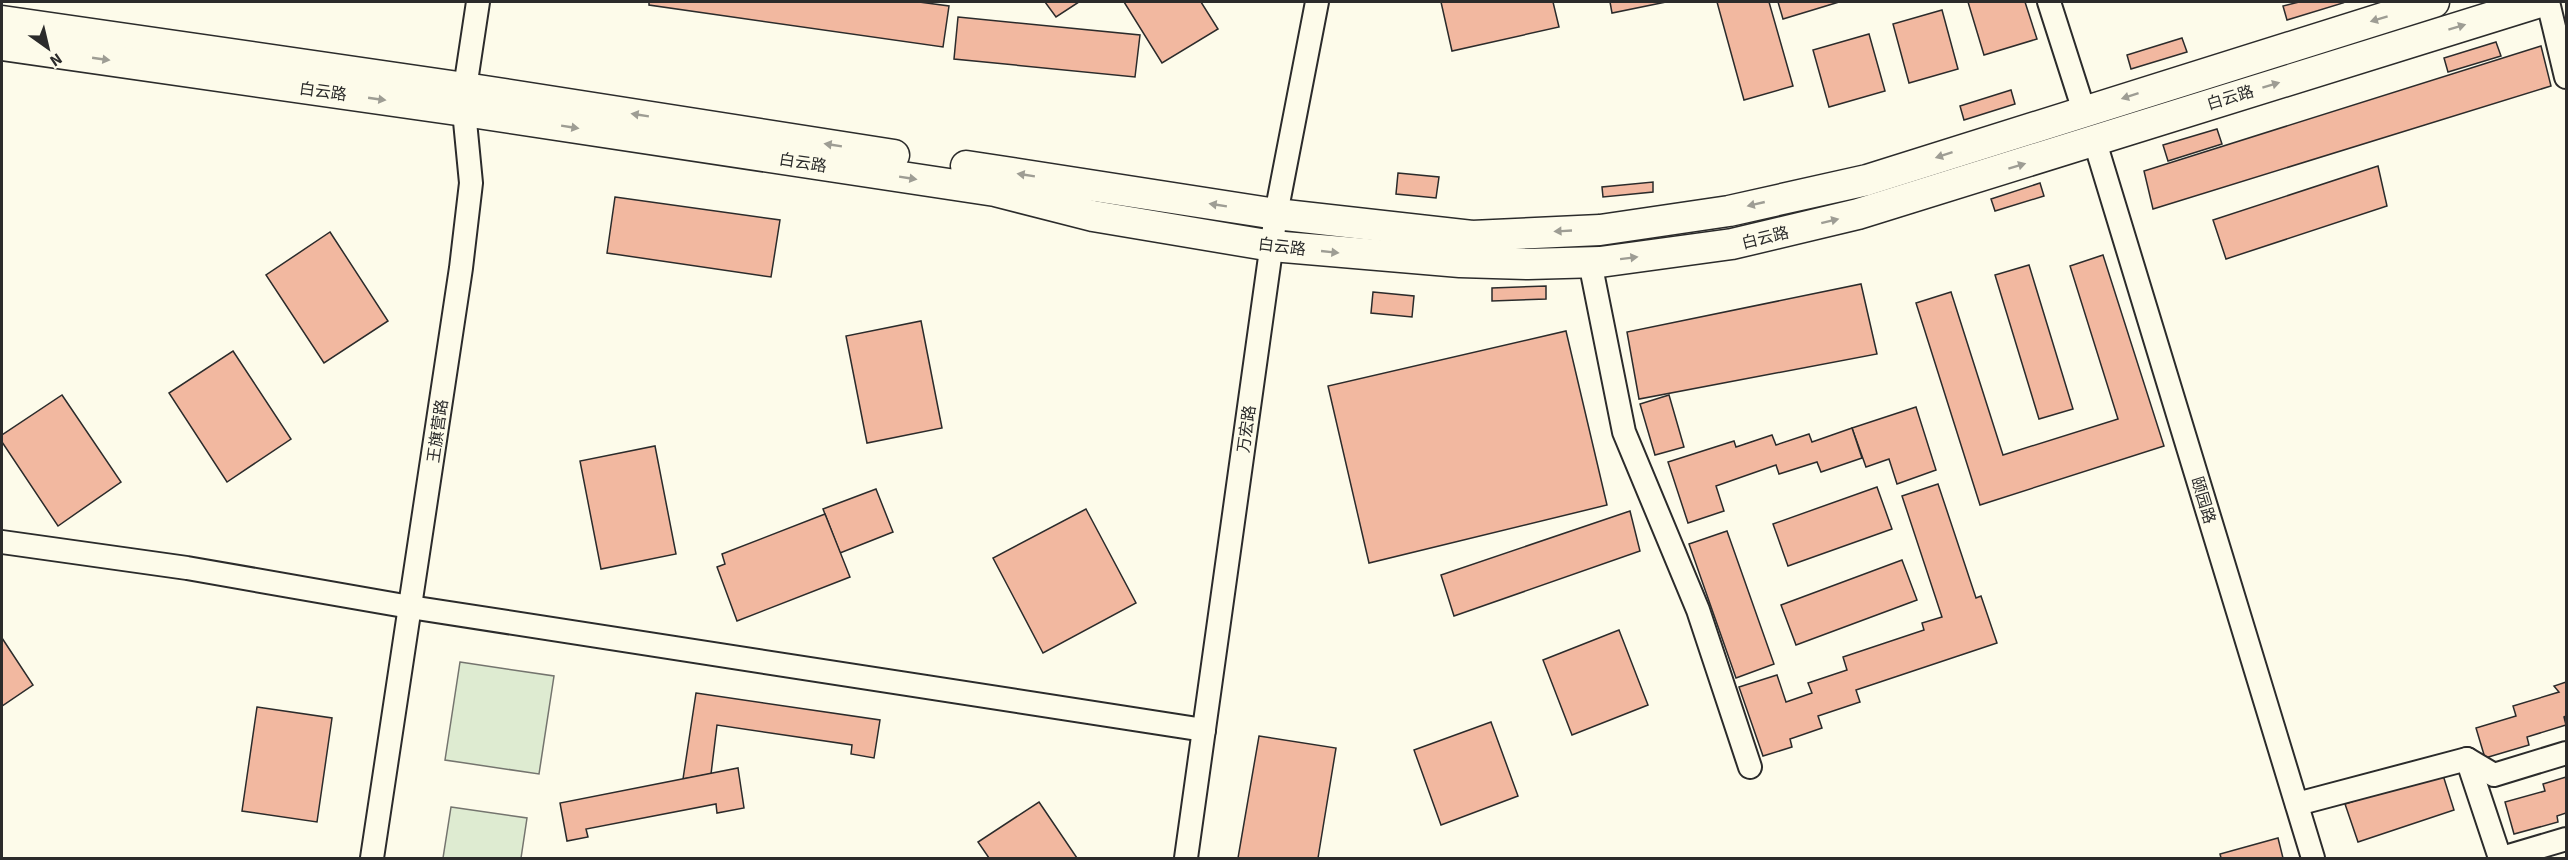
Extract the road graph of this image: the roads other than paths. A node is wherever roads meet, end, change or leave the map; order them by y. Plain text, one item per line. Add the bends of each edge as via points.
1 (478, 2) edge
2 (1317, 2) edge
3 (2049, 2) edge
4 (2434, 2) edge
5 (2540, 2) edge
6 (2548, 2) edge
7 (2, 21) edge
8 (2, 45) edge
9 (2566, 77) edge
10 (464, 100) junction
11 (2084, 111) junction
12 (2095, 142) junction
13 (1276, 214) junction
14 (1272, 246) junction
15 (1590, 262) junction
16 (2, 542) edge
17 (410, 607) junction
18 (1204, 730) junction
19 (2566, 753) edge
20 (2467, 759) junction
21 (1750, 767) dead end
22 (2297, 804) junction
23 (2566, 839) edge
24 (372, 858) edge
25 (1186, 858) edge
26 (2313, 858) edge
27 (2501, 858) edge

1 - 10 street, 王旗营路
2 - 13 street, 万宏路
3 - 11 street
4 -> 11 main road, 白云路
12 -> 5 main road, 白云路
6 - 9 street
7 - 10 main road, 白云路
8 -> 10 main road, 白云路
13 -> 10 main road, 白云路
10 -> 14 main road, 白云路 via 995,191 1093,216
10 - 17 street, 王旗营路 via 471,183
11 -> 13 main road, 白云路 via 1867,180 1729,211 1600,230 1472,236
15 -> 12 main road, 白云路 via 1744,242 1858,214
12 - 22 street, 颐园路
13 - 14 street, 万宏路
14 -> 15 main road, 白云路 via 1460,262
14 - 18 street, 万宏路
15 - 21 street via 1624,432 1698,610
16 - 17 street via 187,568
17 - 18 street
17 - 24 street, 王旗营路
18 - 25 street, 万宏路
19 - 20 street via 2494,775
20 - 22 street
20 - 27 street
22 - 26 street, 颐园路
23 - 27 street

